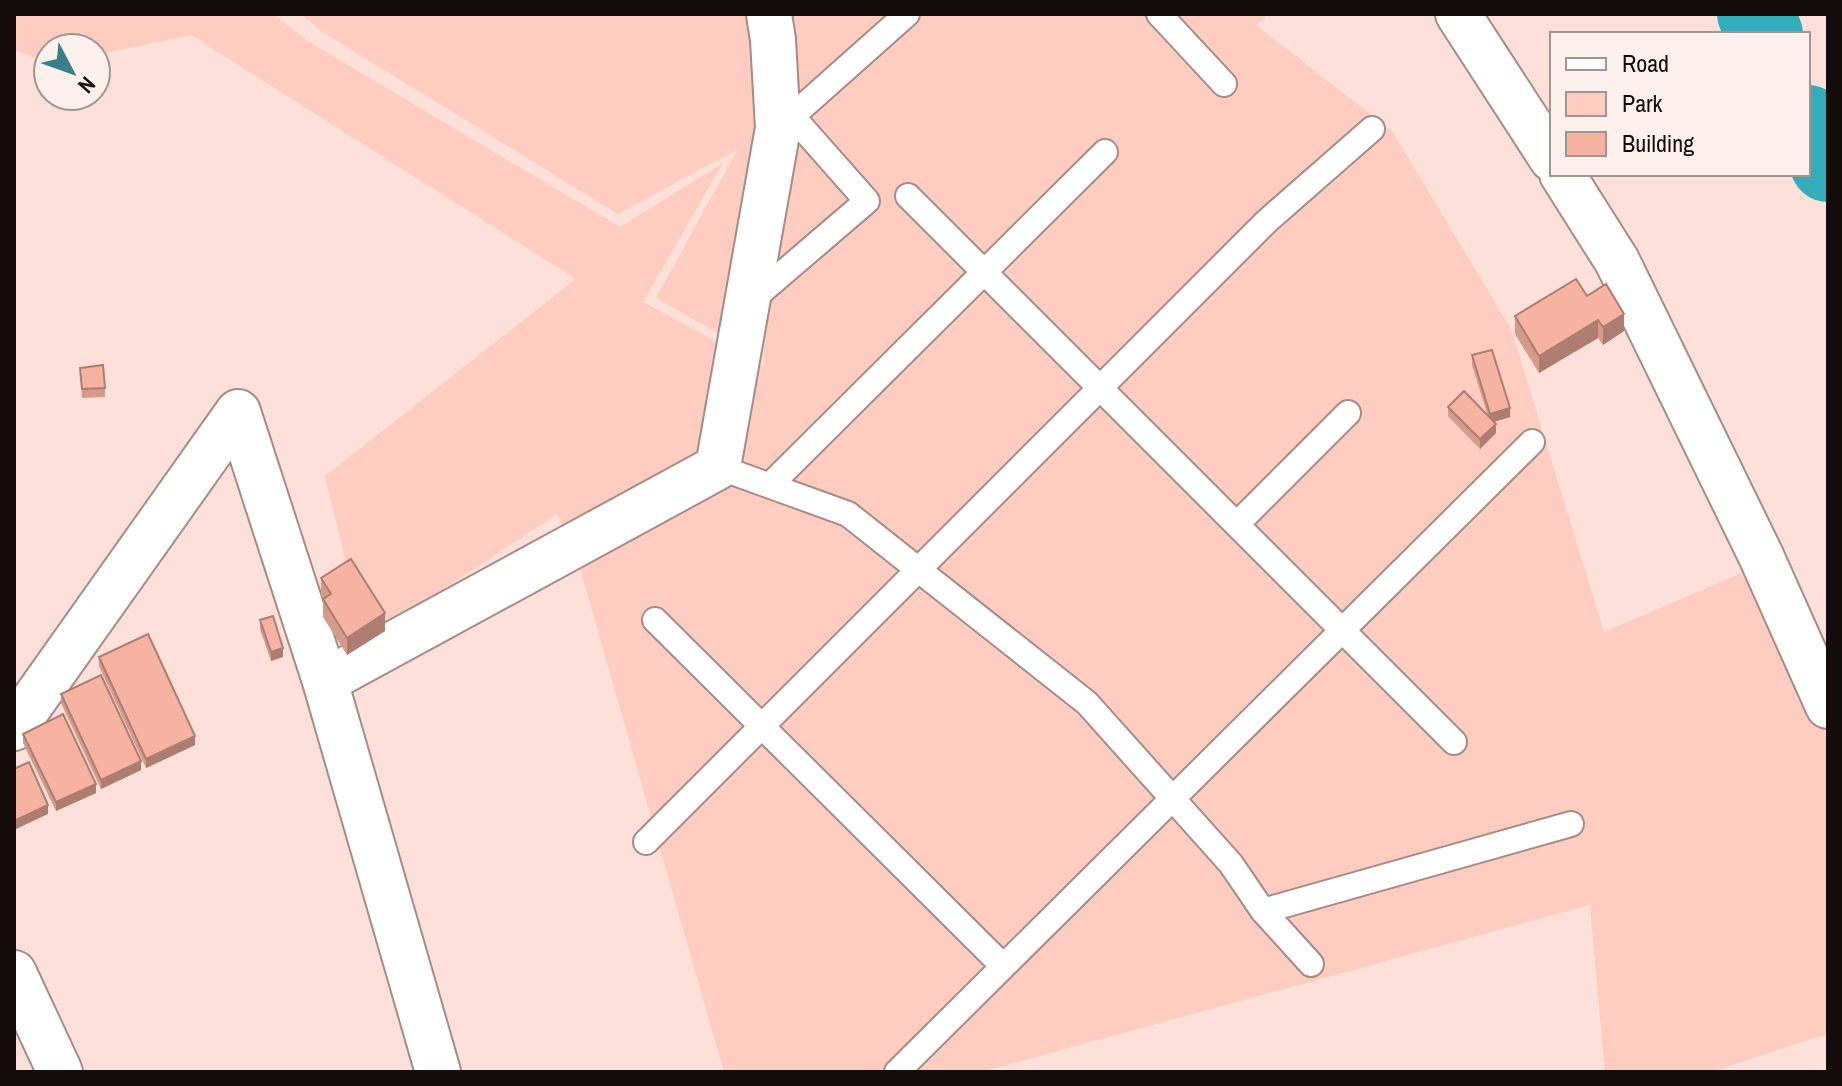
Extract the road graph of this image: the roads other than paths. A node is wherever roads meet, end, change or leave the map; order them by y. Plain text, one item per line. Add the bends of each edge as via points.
1 (769, 14) edge
2 (907, 14) edge
3 (1159, 14) edge
4 (1458, 14) edge
5 (1224, 84) dead end
6 (785, 122) junction
7 (1372, 129) dead end
8 (1105, 152) dead end
9 (1550, 156) edge
10 (1563, 176) edge
11 (908, 196) dead end
12 (985, 272) junction
13 (746, 304) junction
14 (1100, 388) junction
15 (1348, 413) dead end
16 (1532, 442) dead end
17 (718, 467) junction
18 (770, 485) junction
19 (1237, 524) junction
20 (919, 569) junction
21 (655, 620) dead end
22 (1342, 630) junction
23 (325, 681) junction
24 (1828, 706) edge
25 (762, 726) junction
26 (14, 728) edge
27 (1454, 742) dead end
28 (1172, 799) junction
29 (1571, 824) dead end
30 (646, 842) dead end
31 (1263, 911) junction
32 (1311, 964) dead end
33 (1003, 966) junction
34 (14, 973) edge
35 (60, 1072) edge
36 (438, 1072) edge
37 (897, 1072) edge

1 - 6 street
2 - 6 lane
3 - 5 lane
4 - 9 street
6 - 13 street
6 - 13 lane via 867,201
7 - 14 lane via 1267,221
8 - 12 lane
10 - 24 street via 1617,261
11 - 12 lane
12 - 14 lane
12 - 18 lane
13 - 17 street
14 - 19 lane
14 - 20 lane
15 - 19 lane
16 - 22 lane
17 - 18 lane
17 - 23 street
18 - 20 lane via 848,514
19 - 22 lane
20 - 25 lane
20 - 28 lane via 1087,703
21 - 25 lane
22 - 27 lane
22 - 28 lane
23 - 26 street via 238,412
23 - 36 street
25 - 30 lane
25 - 33 lane
28 - 31 lane via 1231,864
28 - 33 lane
29 - 31 lane
31 - 32 lane
33 - 37 lane
34 - 35 street

